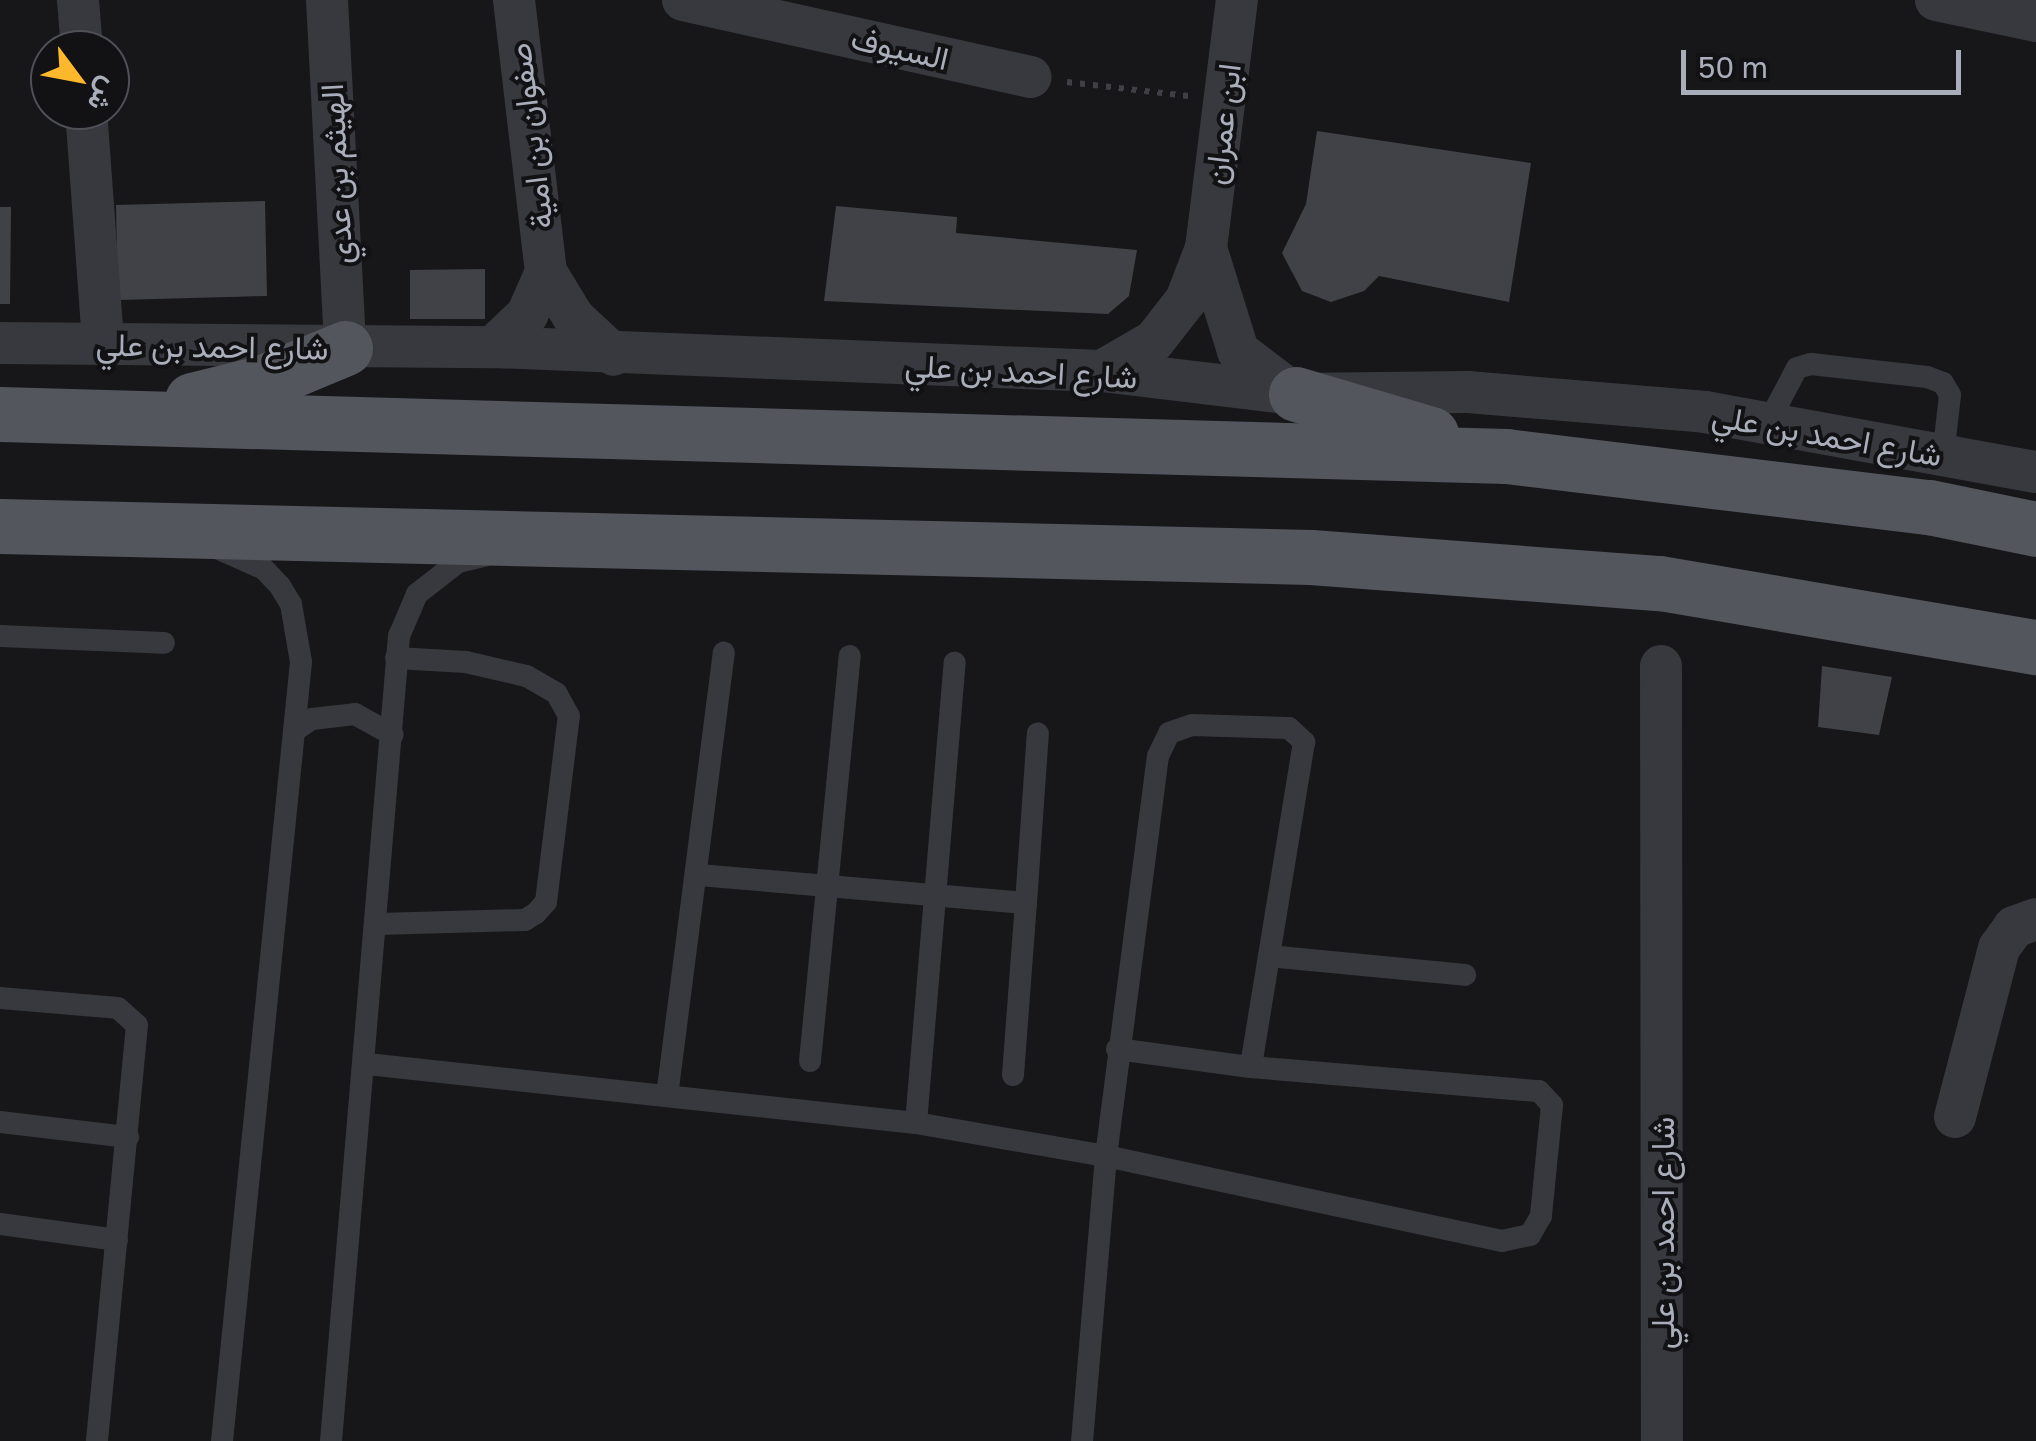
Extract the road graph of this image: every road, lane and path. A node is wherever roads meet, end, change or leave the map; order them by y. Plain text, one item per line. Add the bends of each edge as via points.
1 (78, 0) edge
2 (327, 0) edge
3 (514, 0) edge
4 (1237, 0) edge
5 (1936, 0) edge
6 (702, 2) edge
7 (2026, 13) edge
8 (80, 30) edge
9 (1030, 77) joint
10 (1225, 100) junction
11 (87, 130) edge
12 (1206, 248) junction
13 (546, 272) junction
14 (0, 342) edge
15 (103, 344) junction
16 (493, 347) junction
17 (345, 348) junction
18 (614, 355) junction
19 (1102, 371) junction
20 (1296, 394) junction
21 (0, 414) edge
22 (123, 418) junction
23 (1768, 424) junction
24 (1506, 456) junction
25 (1943, 456) junction
26 (2036, 472) edge
27 (0, 526) edge
28 (2036, 529) edge
29 (153, 530) junction
30 (538, 542) junction
31 (0, 636) edge
32 (164, 643) dead end
33 (2036, 647) edge
34 (724, 652) dead end
35 (850, 656) dead end
36 (396, 658) junction
37 (955, 664) dead end
38 (1660, 666) dead end
39 (294, 731) junction
40 (1038, 732) dead end
41 (393, 735) junction
42 (699, 875) junction
43 (828, 886) junction
44 (938, 895) junction
45 (1026, 904) junction
46 (2036, 919) edge
47 (379, 924) junction
48 (1269, 956) junction
49 (1464, 975) dead end
50 (0, 998) edge
51 (1116, 1048) junction
52 (810, 1062) dead end
53 (367, 1064) junction
54 (1251, 1067) junction
55 (1013, 1075) dead end
56 (668, 1096) junction
57 (1954, 1118) dead end
58 (0, 1122) edge
59 (916, 1123) junction
60 (128, 1137) junction
61 (1106, 1156) junction
62 (0, 1224) edge
63 (117, 1240) junction
64 (97, 1441) edge
65 (222, 1441) edge
66 (331, 1441) edge
67 (1082, 1441) edge
68 (1662, 1441) edge

1 - 8 street
2 - 17 street, الهيثم بن عدي
3 - 13 street, صفوان بن امية
4 - 10 street, ابن عمران
5 - 7 street
6 - 9 street, السيوف
9 - 10 path
10 - 12 street, ابن عمران
11 - 15 street
12 - 19 street, ابن عمران via 1186,300 1154,341
12 - 20 street, ابن عمران via 1238,350
13 - 16 street, صفوان بن امية via 528,315
13 - 18 street, صفوان بن امية via 574,318
14 - 15 street, شارع احمد بن علي
15 - 17 street, شارع احمد بن علي
16 - 17 street, شارع احمد بن علي
16 - 18 street, شارع احمد بن علي
17 - 22 main road via 261,383
18 - 19 street, شارع احمد بن علي
19 - 20 street, شارع احمد بن علي
20 - 23 street, شارع احمد بن علي via 1468,392 1705,412
20 - 24 main road
21 - 22 main road, شارع احمد بن علي
22 - 24 main road, شارع احمد بن علي
23 - 25 street, شارع احمد بن علي
23 - 25 lane via 1796,368 1927,377 1943,383 1950,395
24 - 28 main road, شارع احمد بن علي via 1929,507
25 - 26 street, شارع احمد بن علي
27 - 29 main road
29 - 30 main road
29 - 39 lane via 237,554 280,586 292,604 301,662
30 - 33 main road via 1311,557 1532,572 1679,586
30 - 36 lane via 458,562 437,576 405,616
31 - 32 lane
34 - 42 lane
35 - 43 lane
36 - 41 lane
36 - 47 lane via 466,662 526,676 556,693 570,716 546,902 536,913 525,920
37 - 44 lane
38 - 68 street, شارع احمد بن علي
39 - 41 lane via 334,713 376,722
39 - 65 lane
40 - 45 lane
41 - 47 lane
42 - 43 lane
42 - 56 lane
43 - 44 lane
43 - 52 lane
44 - 45 lane
44 - 59 lane
45 - 55 lane
46 - 57 street via 2014,927 1999,948
47 - 53 lane
48 - 49 lane
48 - 51 lane via 1304,742 1289,728 1192,725 1168,733 1158,756
48 - 54 lane
50 - 60 lane via 118,1008 133,1017 138,1034
51 - 54 lane
51 - 61 lane
53 - 56 lane
53 - 66 lane
54 - 61 lane via 1540,1091 1552,1106 1542,1216 1530,1236 1502,1241
56 - 59 lane
58 - 60 lane
59 - 61 lane
60 - 63 lane
61 - 67 lane
62 - 63 lane
63 - 64 lane

